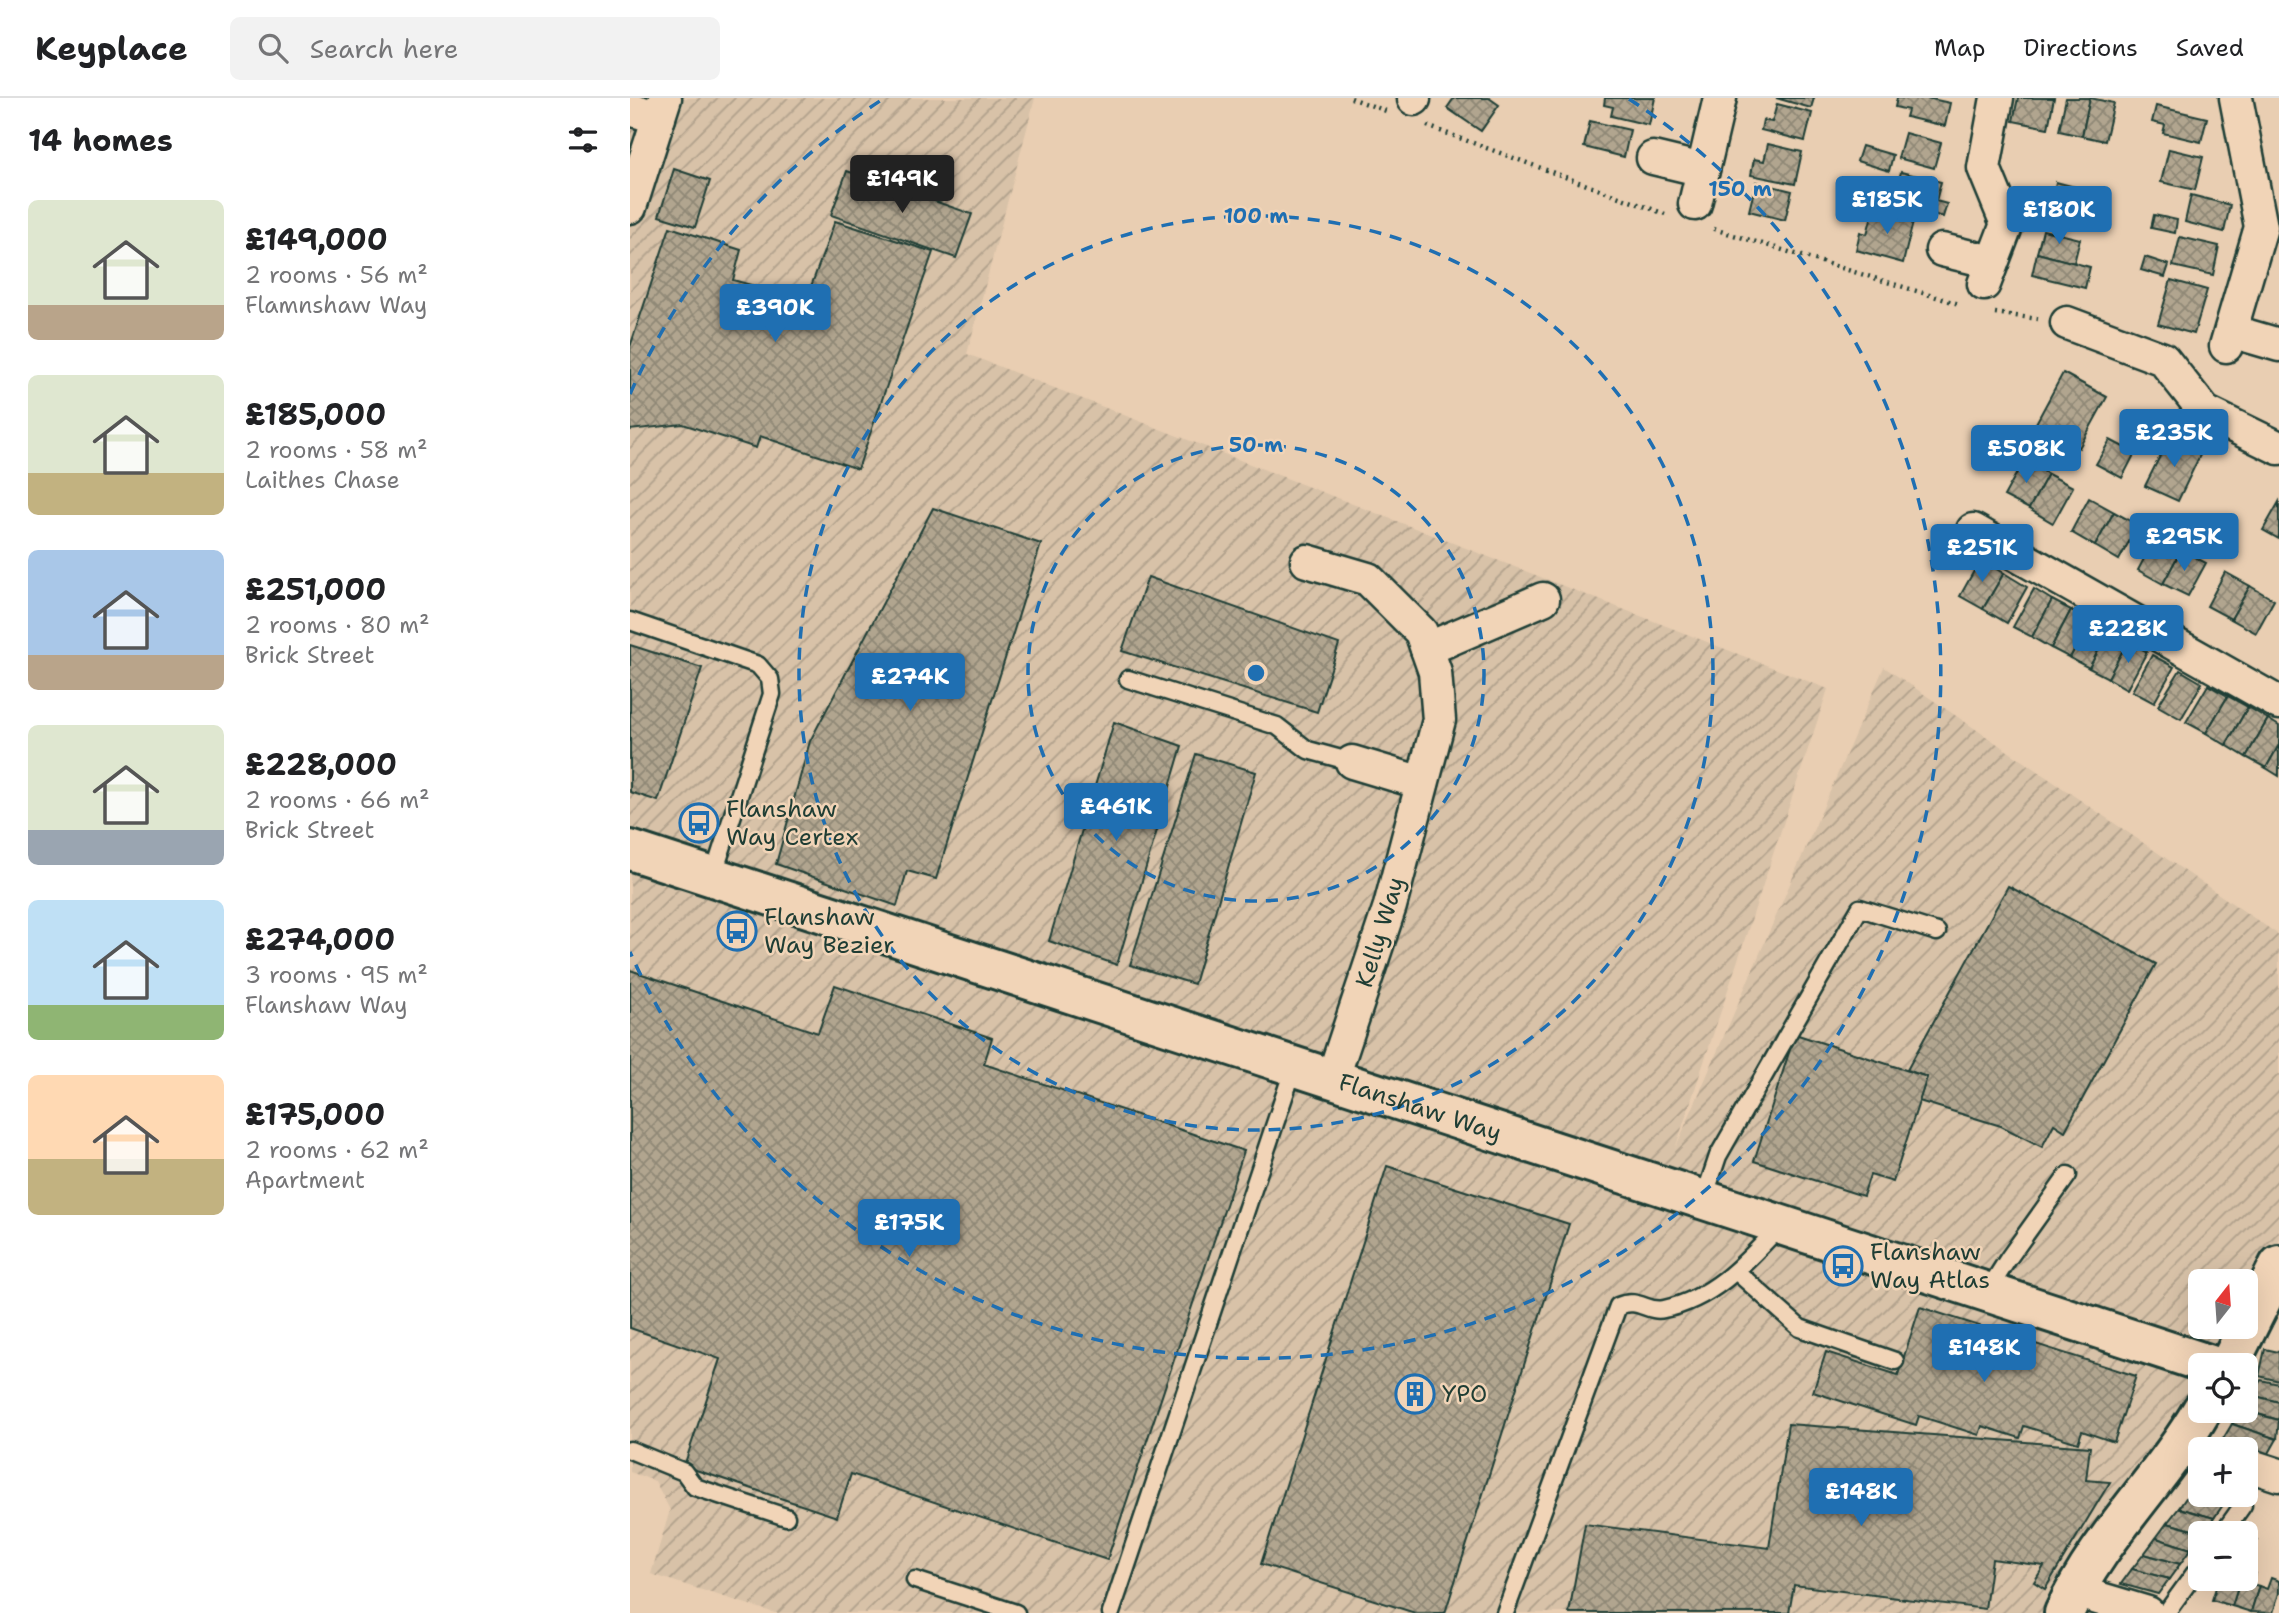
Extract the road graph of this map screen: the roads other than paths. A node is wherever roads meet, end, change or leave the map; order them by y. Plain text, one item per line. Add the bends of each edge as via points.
1 (1720, 98) edge
2 (1997, 98) edge
3 (2236, 98) edge
4 (652, 108) edge
5 (1653, 158) dead end
6 (1703, 170) junction
7 (1695, 204) dead end
8 (630, 207) edge
9 (1942, 250) dead end
10 (2067, 323) dead end
11 (2279, 345) edge
12 (2279, 448) edge
13 (1973, 530) dead end
14 (1307, 561) dead end
15 (1543, 599) dead end
16 (630, 621) edge
17 (1427, 649) junction
18 (1128, 679) dead end
19 (2279, 703) edge
20 (1352, 762) joint
21 (1422, 783) junction
22 (630, 850) edge
23 (713, 876) junction
24 (1937, 932) dead end
25 (1294, 1067) junction
26 (1332, 1080) junction
27 (2068, 1175) dead end
28 (1703, 1200) junction
29 (1780, 1226) junction
30 (2279, 1265) edge
31 (1737, 1272) junction
32 (1987, 1293) junction
33 (2235, 1353) edge
34 (2188, 1358) edge
35 (1895, 1361) dead end
36 (2196, 1434) edge
37 (630, 1450) edge
38 (2258, 1468) edge
39 (2279, 1475) edge
40 (786, 1517) dead end
41 (915, 1580) dead end
42 (2188, 1583) edge
43 (2069, 1602) edge
44 (1016, 1613) edge
45 (1111, 1613) edge
46 (1505, 1613) edge
47 (2148, 1613) edge
48 (2166, 1613) edge

1 - 6 street
2 - 9 street via 1984,168 2007,224 1988,273
3 - 11 street via 2261,227 2229,339
4 - 8 street
5 - 6 street
6 - 7 street
10 - 12 street via 2163,359 2205,412
13 - 19 street
14 - 17 street, Kelly Way via 1368,579 1421,632
15 - 17 street
16 - 23 lane via 758,665 770,679 772,694
17 - 21 street, Kelly Way via 1436,672 1438,720
18 - 20 lane via 1277,726 1308,750
20 - 21 street
21 - 26 street, Kelly Way via 1390,906
22 - 23 street, Flanshaw Way
23 - 25 street, Flanshaw Way
24 - 28 lane via 1860,908 1718,1156
25 - 26 street, Flanshaw Way
25 - 45 lane
26 - 28 street, Flanshaw Way
27 - 32 lane
28 - 29 street, Flanshaw Way
29 - 31 lane
29 - 32 street, Flanshaw Way
30 - 33 street
31 - 35 lane via 1800,1328
31 - 46 lane via 1700,1298 1661,1310 1629,1301 1618,1306
32 - 34 street, Flanshaw Way
36 - 43 street via 2114,1531
37 - 40 lane via 674,1466 695,1487
38 - 39 street
41 - 44 lane
42 - 48 lane
43 - 47 street

